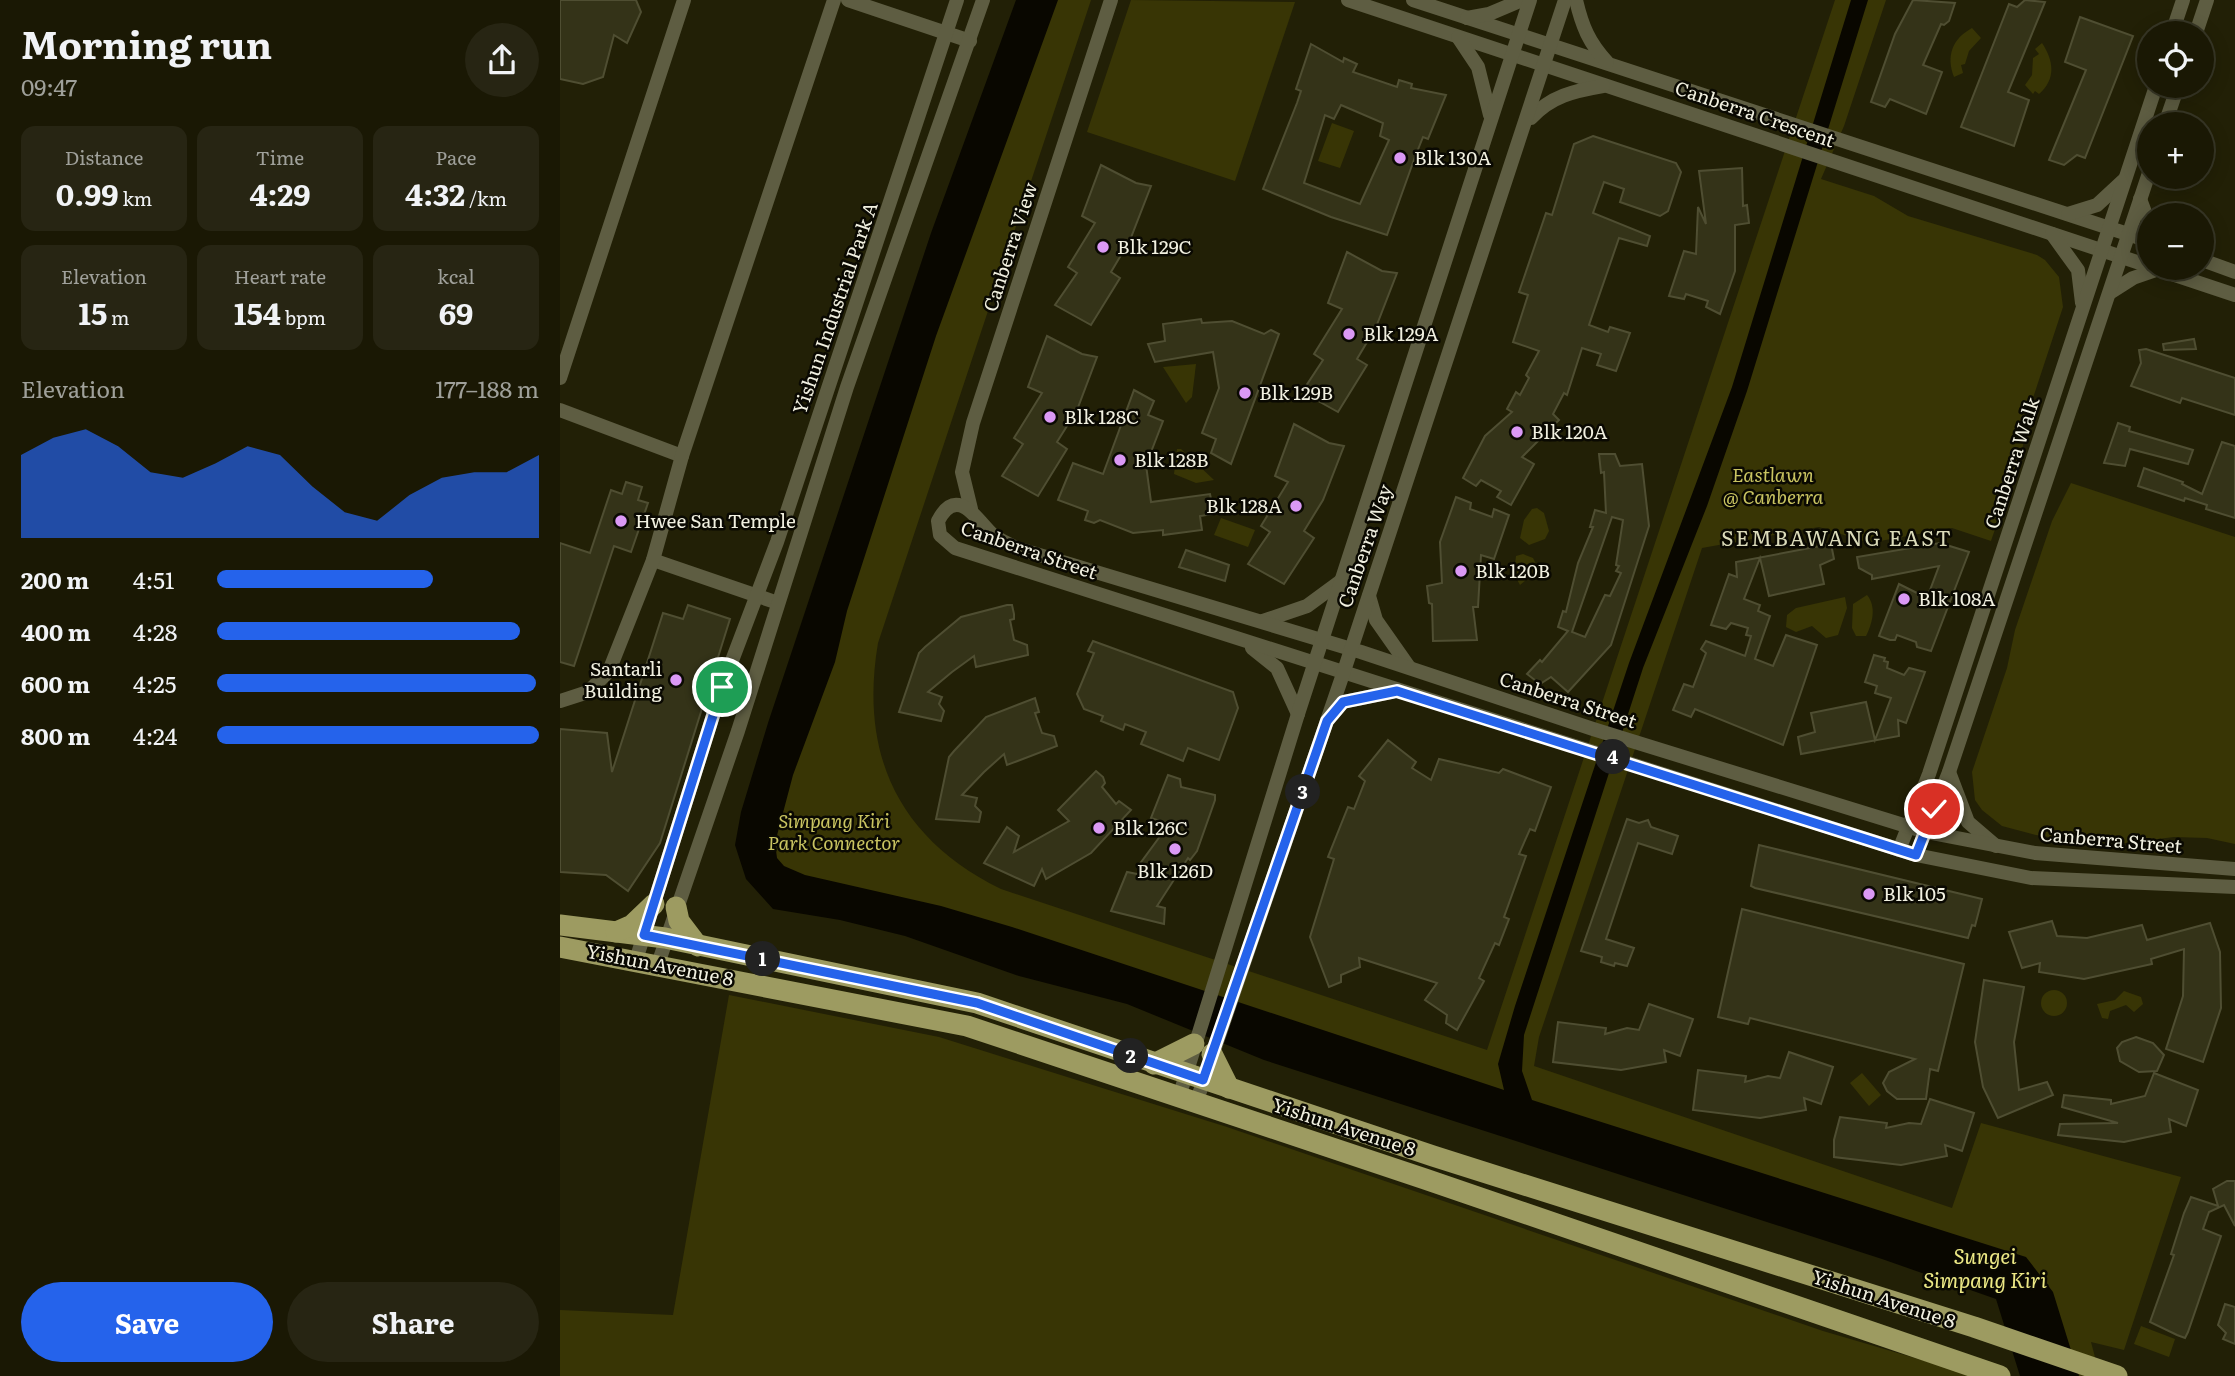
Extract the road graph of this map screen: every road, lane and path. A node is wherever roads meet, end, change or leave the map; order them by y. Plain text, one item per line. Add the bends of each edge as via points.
1 (684, 0) edge
2 (834, 0) edge
3 (848, 0) edge
4 (957, 0) edge
5 (983, 0) edge
6 (1111, 0) edge
7 (1348, 0) edge
8 (1413, 0) edge
9 (1522, 0) edge
10 (1530, 0) edge
11 (1565, 0) edge
12 (1576, 0) edge
13 (2183, 0) edge
14 (2207, 0) edge
15 (1465, 18) junction
16 (2176, 21) edge
17 (2200, 21) edge
18 (946, 33) junction
19 (1519, 36) junction
20 (1458, 37) junction
21 (970, 41) junction
22 (1550, 46) junction
23 (1513, 53) junction
24 (1608, 63) junction
25 (1545, 64) junction
26 (1608, 86) junction
27 (2151, 98) edge
28 (1490, 117) junction
29 (1528, 121) junction
30 (2127, 176) junction
31 (2143, 189) edge
32 (2140, 199) junction
33 (2142, 203) edge
34 (2063, 215) junction
35 (2109, 227) junction
36 (2052, 234) junction
37 (2129, 234) junction
38 (2137, 237) edge
39 (2102, 252) junction
40 (2120, 258) junction
41 (2137, 263) edge
42 (2214, 264) edge
43 (2235, 272) edge
44 (2137, 276) edge
45 (2190, 280) edge
46 (2111, 292) junction
47 (2235, 295) edge
48 (2081, 315) junction
49 (560, 378) edge
50 (560, 410) edge
51 (682, 456) junction
52 (971, 509) junction
53 (653, 560) junction
54 (1342, 581) junction
55 (758, 595) junction
56 (1369, 596) junction
57 (778, 603) junction
58 (1261, 622) junction
59 (1323, 640) junction
60 (1247, 643) junction
61 (1352, 649) junction
62 (1314, 665) junction
63 (1409, 668) junction
64 (1343, 674) junction
65 (1397, 691) junction
66 (560, 701) edge
67 (1298, 714) junction
68 (1327, 721) junction
69 (1948, 772) junction
70 (1909, 825) junction
71 (1926, 832) junction
72 (1997, 847) junction
73 (1899, 850) junction
74 (1916, 855) junction
75 (2235, 869) edge
76 (2235, 887) edge
77 (654, 904) junction
78 (676, 907) junction
79 (560, 925) edge
80 (616, 932) junction
81 (654, 937) junction
82 (698, 946) junction
83 (560, 947) edge
84 (636, 960) junction
85 (657, 964) junction
86 (1204, 1048) junction
87 (1154, 1064) junction
88 (1194, 1077) junction
89 (1229, 1088) junction
90 (1188, 1100) junction
91 (2000, 1376) edge
92 (2117, 1376) edge

1 - 49 street
2 - 51 street
3 - 18 street
4 - 18 street, Yishun Industrial Park A
5 - 21 street, Yishun Industrial Park A
6 - 52 street, Canberra View via 973,423 962,472
7 - 20 street, Canberra Crescent
8 - 15 street, Canberra Crescent
9 - 15 street
10 - 19 street, Canberra Way
11 - 22 street, Canberra Way
12 - 24 street via 1592,46
13 - 16 street
14 - 17 street
15 - 19 street, Canberra Crescent
18 - 21 street
18 - 55 street, Yishun Industrial Park A
19 - 22 street, Canberra Crescent
19 - 23 street, Canberra Way
20 - 23 street, Canberra Crescent
20 - 28 street via 1478,67
21 - 57 street, Yishun Industrial Park A via 847,387
22 - 24 street, Canberra Crescent
22 - 25 street, Canberra Way
23 - 25 street, Canberra Crescent
23 - 28 street, Canberra Way
24 - 34 street, Canberra Crescent
25 - 26 street, Canberra Crescent
25 - 29 street, Canberra Way
26 - 29 street via 1570,91 1540,108
26 - 36 street, Canberra Crescent
27 - 30 street, Canberra Walk
28 - 54 street, Canberra Way
29 - 56 street, Canberra Way
30 - 34 street via 2097,205
30 - 35 street, Canberra Walk
31 - 32 street, Canberra Walk
32 - 33 street
32 - 37 street, Canberra Walk
34 - 35 street, Canberra Crescent
35 - 37 street, Canberra Crescent
35 - 39 street, Canberra Walk
36 - 39 street, Canberra Crescent
36 - 48 street via 2078,270
37 - 38 street, Canberra Crescent
37 - 40 street, Canberra Walk
39 - 40 street, Canberra Crescent
39 - 48 street, Canberra Walk
40 - 41 street, Canberra Crescent
40 - 46 street, Canberra Walk
42 - 43 street
44 - 46 street
45 - 47 street, Canberra Crescent
46 - 69 street, Canberra Walk
48 - 70 street, Canberra Walk
50 - 51 street
51 - 53 street
52 - 58 street, Canberra Street via 993,534 1016,548
52 - 60 street, Canberra Street via 948,509 938,521 940,535 955,548
53 - 55 street
53 - 66 street via 608,671 588,692
54 - 58 street via 1307,606
54 - 59 street, Canberra Way
55 - 57 street
55 - 77 street, Yishun Industrial Park A via 722,687
56 - 61 street, Canberra Way
56 - 63 street via 1376,620
57 - 78 street, Yishun Industrial Park A
58 - 59 street, Canberra Street
59 - 61 street, Canberra Street
59 - 62 street, Canberra Way
60 - 62 street, Canberra Street
60 - 67 street via 1277,668
61 - 63 street, Canberra Street
61 - 64 street, Canberra Way
62 - 64 street, Canberra Street
62 - 67 street, Canberra Way
63 - 70 street, Canberra Street
64 - 65 street, Canberra Street
64 - 68 street, Canberra Way
65 - 68 street via 1343,702
65 - 73 street, Canberra Street
67 - 86 street, Canberra Way via 1213,984
68 - 86 street, Canberra Way via 1234,992
69 - 71 street, Canberra Walk
69 - 72 street via 1968,822
70 - 71 street, Canberra Street
70 - 73 street, Canberra Walk
71 - 72 street, Canberra Street
71 - 74 street, Canberra Walk
72 - 75 street, Canberra Street
73 - 74 street, Canberra Street
74 - 76 street, Canberra Street via 2031,878
77 - 80 main road via 632,925
77 - 81 street, Yishun Industrial Park A
78 - 81 street, Yishun Industrial Park A
78 - 82 main road via 679,921
79 - 80 main road, Yishun Avenue 8
80 - 81 main road, Yishun Avenue 8
81 - 82 main road, Yishun Avenue 8
81 - 84 street, Yishun Industrial Park A
81 - 85 street, Yishun Industrial Park A
82 - 87 main road, Yishun Avenue 8 via 977,1003
83 - 84 main road, Yishun Avenue 8
84 - 85 main road, Yishun Avenue 8
85 - 90 main road, Yishun Avenue 8 via 967,1026
86 - 87 main road
86 - 88 street, Canberra Way
86 - 88 street, Canberra Way
86 - 89 main road
87 - 88 main road, Yishun Avenue 8
88 - 89 main road, Yishun Avenue 8
88 - 90 street, Canberra Way
89 - 92 main road, Yishun Avenue 8
90 - 91 main road, Yishun Avenue 8

